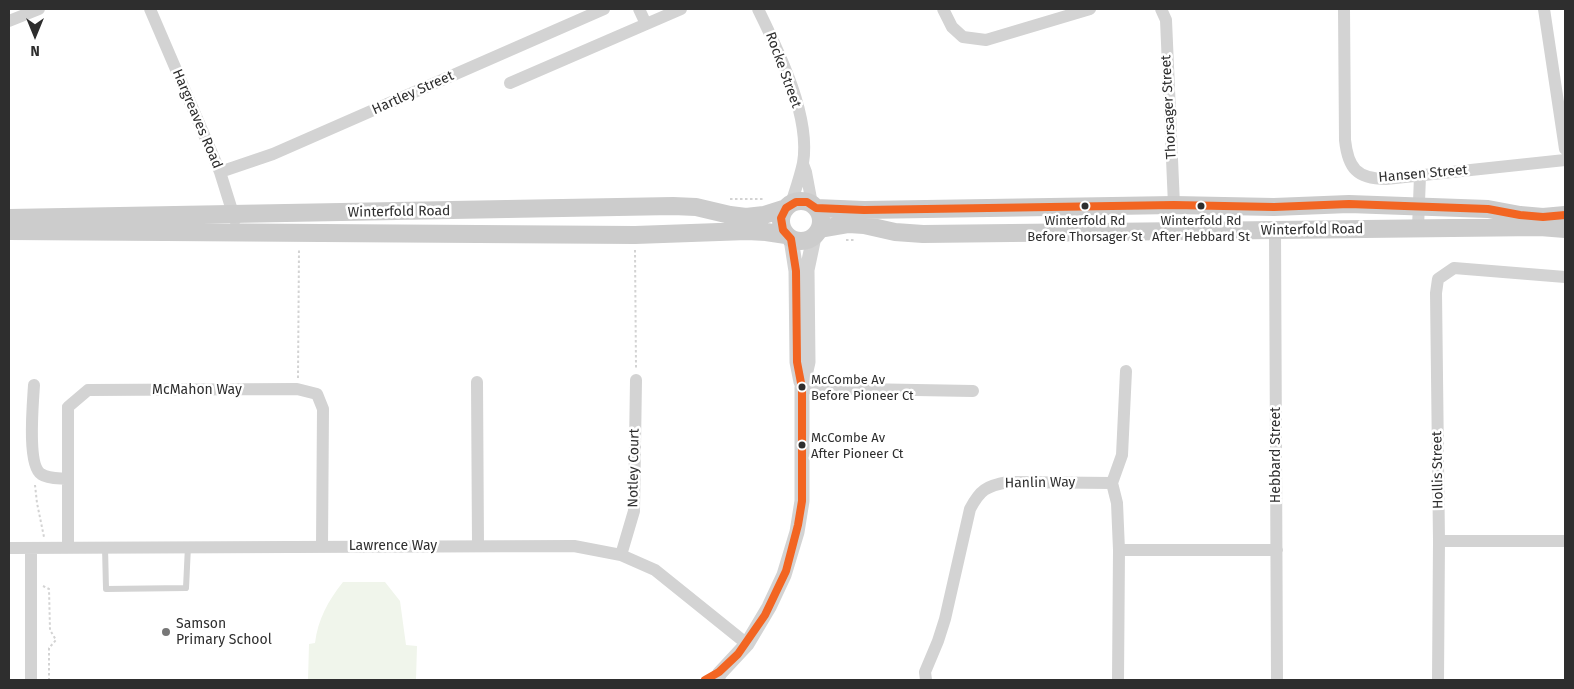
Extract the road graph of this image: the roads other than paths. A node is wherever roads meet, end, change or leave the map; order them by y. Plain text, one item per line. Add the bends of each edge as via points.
1 (38, 9) edge
2 (150, 9) edge
3 (604, 9) edge
4 (639, 9) edge
5 (681, 9) edge
6 (758, 9) edge
7 (944, 9) edge
8 (1090, 9) edge
9 (1161, 9) edge
10 (1344, 9) edge
11 (1544, 9) edge
12 (9, 21) edge
13 (646, 24) junction
14 (510, 84) dead end
15 (1565, 149) edge
16 (1565, 160) edge
17 (803, 164) junction
18 (220, 172) junction
19 (1420, 176) junction
20 (789, 206) junction
21 (814, 206) junction
22 (1174, 206) junction
23 (1418, 206) junction
24 (234, 215) junction
25 (1565, 215) edge
26 (9, 218) edge
27 (1418, 228) junction
28 (1565, 229) edge
29 (1274, 230) junction
30 (9, 231) edge
31 (237, 233) junction
32 (817, 233) junction
33 (788, 237) junction
34 (1565, 278) edge
35 (1126, 371) dead end
36 (636, 380) road end
37 (477, 382) dead end
38 (34, 385) dead end
39 (802, 388) junction
40 (973, 391) dead end
41 (68, 479) junction
42 (1112, 483) junction
43 (1439, 541) junction
44 (1565, 541) edge
45 (478, 545) junction
46 (188, 546) junction
47 (322, 546) junction
48 (68, 547) junction
49 (105, 547) junction
50 (9, 548) edge
51 (31, 548) junction
52 (1119, 550) junction
53 (1277, 550) junction
54 (621, 555) junction
55 (747, 644) junction
56 (718, 676) edge
57 (31, 680) edge
58 (705, 680) edge
59 (926, 680) edge
60 (1118, 680) edge
61 (1277, 680) edge
62 (1438, 680) edge

1 - 12 street
2 - 18 street, Hargreaves Road
3 - 18 street, Hartley Street via 272,154
4 - 13 street
5 - 13 street
6 - 17 street, Rocke Street via 791,86 802,129
7 - 8 street via 952,27 963,37 986,40
9 - 22 street, Thorsager Street via 1166,20
10 - 19 street, Hansen Street via 1345,140 1349,160 1353,168 1366,178
11 - 15 street
13 - 14 street
16 - 19 street, Hansen Street
17 - 20 street, Rocke Street
17 - 21 street, Rocke Street
18 - 24 street, Hargreaves Road
19 - 23 street
20 - 21 main road via 802,201
20 - 24 main road, Winterfold Road via 764,215 746,217 674,206
20 - 33 main road via 783,212 781,224
21 - 22 main road, Winterfold Road via 864,210
21 - 32 main road via 821,217
22 - 23 main road, Winterfold Road
23 - 25 main road, Winterfold Road via 1488,209 1543,217
23 - 27 street
24 - 26 main road, Winterfold Road
24 - 31 street, Hargreaves Road
27 - 28 main road, Winterfold Road via 1540,226
27 - 29 main road, Winterfold Road
29 - 32 main road, Winterfold Road via 923,234 849,224
29 - 53 street, Hebbard Street
30 - 31 main road, Winterfold Road
31 - 33 main road, Winterfold Road via 635,235 746,231
32 - 33 main road via 802,241
32 - 39 street via 807,270 808,362
33 - 39 street via 796,271 797,362
34 - 43 street, Hollis Street via 1454,268 1438,279
35 - 42 street via 1122,455
36 - 54 street, Notley Court via 634,511
37 - 45 street
38 - 41 street via 32,442 35,466 39,474 46,477
39 - 40 street
39 - 55 street via 800,517 778,591
41 - 47 street, McMahon Way via 68,407 88,390 297,389 317,394 323,408
41 - 48 street, McMahon Way
42 - 52 street via 1117,503
42 - 59 street, Hanlin Way via 1008,482 992,485 975,498 945,619 925,672
43 - 44 street
43 - 62 street, Hollis Street
45 - 47 street, Lawrence Way
45 - 54 street, Lawrence Way via 574,546
46 - 47 street, Lawrence Way
46 - 49 street, Lawrence Way
46 - 49 lane via 186,588 106,588
48 - 49 street, Lawrence Way
48 - 51 street, Lawrence Way
50 - 51 street, Lawrence Way
51 - 57 street
52 - 53 street
52 - 60 street
53 - 61 street, Hebbard Street
54 - 55 street, Lawrence Way via 654,570
55 - 56 street
56 - 58 street

